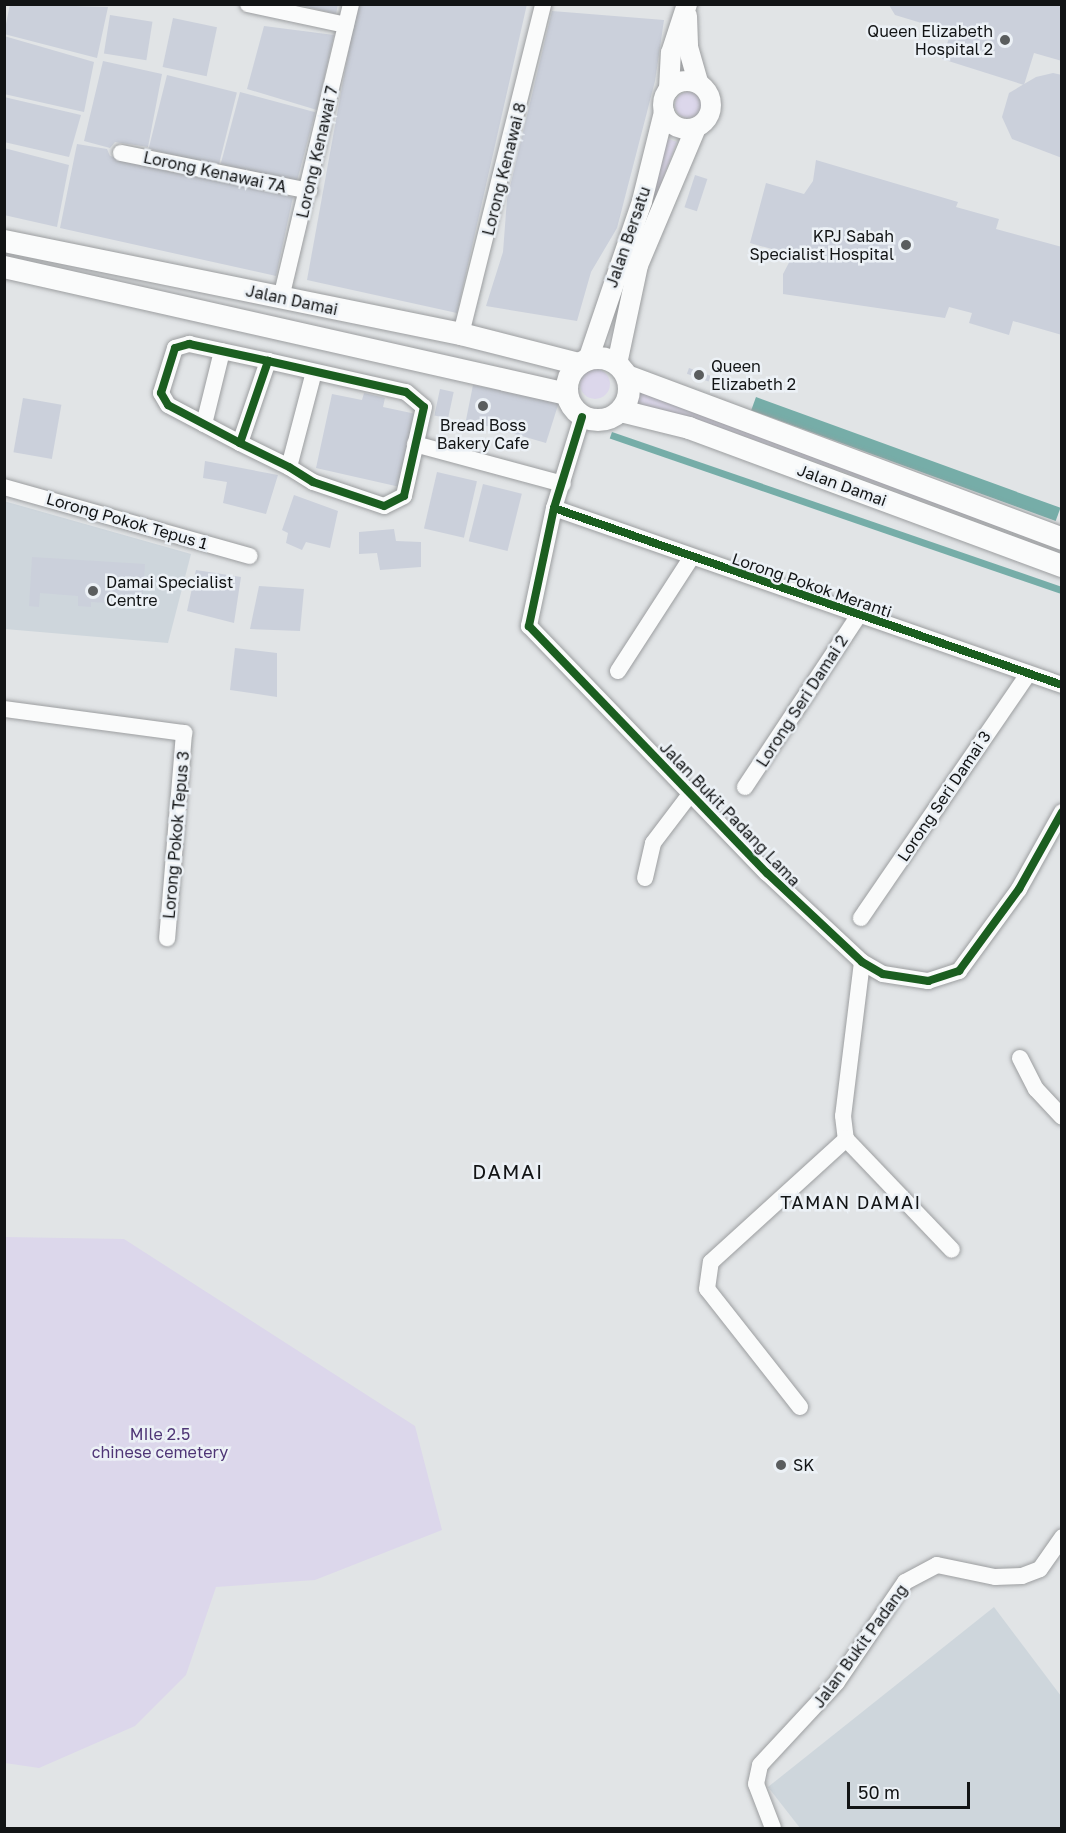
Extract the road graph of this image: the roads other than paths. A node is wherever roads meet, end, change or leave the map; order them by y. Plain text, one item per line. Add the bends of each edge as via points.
1 (248, 4) edge
2 (351, 4) edge
3 (543, 4) edge
4 (687, 4) edge
5 (346, 25) junction
6 (698, 84) junction
7 (669, 89) junction
8 (664, 112) junction
9 (696, 128) junction
10 (121, 153) dead end
11 (309, 191) junction
12 (4, 241) edge
13 (4, 267) edge
14 (281, 298) junction
15 (461, 334) junction
16 (222, 351) junction
17 (268, 361) junction
18 (583, 362) junction
19 (622, 370) junction
20 (314, 372) junction
21 (567, 394) junction
22 (621, 411) junction
23 (582, 417) junction
24 (204, 424) junction
25 (240, 443) junction
26 (415, 444) junction
27 (289, 467) junction
28 (563, 484) junction
29 (4, 487) edge
30 (554, 508) junction
31 (1062, 539) edge
32 (249, 556) dead end
33 (691, 558) junction
34 (1062, 566) edge
35 (859, 615) junction
36 (618, 671) dead end
37 (1028, 674) junction
38 (1062, 685) edge
39 (4, 709) edge
40 (745, 787) dead end
41 (692, 793) junction
42 (1062, 812) edge
43 (645, 878) dead end
44 (861, 918) dead end
45 (167, 938) dead end
46 (862, 962) junction
47 (1020, 1058) dead end
48 (1062, 1118) edge
49 (846, 1139) junction
50 (952, 1250) dead end
51 (800, 1407) dead end
52 (1062, 1537) edge
53 (773, 1828) edge

1 - 5 street
2 - 5 street, Lorong Kenawai 7
3 - 15 street, Lorong Kenawai 8
4 - 6 street via 688,46
4 - 7 street via 671,53
5 - 11 street, Lorong Kenawai 7
6 - 7 street via 682,81
6 - 9 street via 711,102 708,117
7 - 8 street
8 - 9 street via 674,125
8 - 18 street, Jalan Bersatu via 642,201
9 - 19 street, Jalan Bersatu via 638,265
10 - 11 street, Lorong Kenawai 7A
11 - 14 street, Lorong Kenawai 7
12 - 14 main road, Jalan Damai
13 - 21 main road, Jalan Damai
14 - 15 main road, Jalan Damai
15 - 18 main road, Jalan Damai
16 - 17 street
16 - 24 street
16 - 24 street via 189,344 175,348 161,393 168,405
17 - 20 street
17 - 25 street
18 - 19 main road
18 - 21 main road via 569,378
19 - 22 main road via 630,394
19 - 31 main road, Jalan Damai
20 - 26 street via 418,397 424,407
20 - 27 street
21 - 23 main road
22 - 23 main road via 603,421
22 - 34 main road, Jalan Damai via 689,428
23 - 28 street, Jalan Bukit Padang Lama
24 - 25 street
25 - 27 street
26 - 27 street via 404,496 384,506 314,482
26 - 28 street
28 - 30 street, Jalan Bukit Padang Lama
29 - 32 street, Lorong Pokok Tepus 1
30 - 33 street, Lorong Pokok Meranti
30 - 41 street, Jalan Bukit Padang Lama via 529,626
33 - 35 street, Lorong Pokok Meranti
33 - 36 street
35 - 37 street, Lorong Pokok Meranti
35 - 40 street, Lorong Seri Damai 2
37 - 38 street, Lorong Pokok Meranti
37 - 44 street, Lorong Seri Damai 3
39 - 45 street, Lorong Pokok Tepus 3 via 184,732
41 - 43 street via 653,843
41 - 46 street, Jalan Bukit Padang Lama via 767,873
42 - 46 street, Jalan Bukit Padang Lama via 1019,889 959,971 928,981 883,974
46 - 49 street via 843,1116
47 - 48 street via 1036,1089
49 - 50 street
49 - 51 street via 711,1262 707,1289
52 - 53 street, Jalan Bukit Padang via 1040,1569 1022,1576 995,1577 938,1565 905,1582 837,1682 760,1765 756,1784

